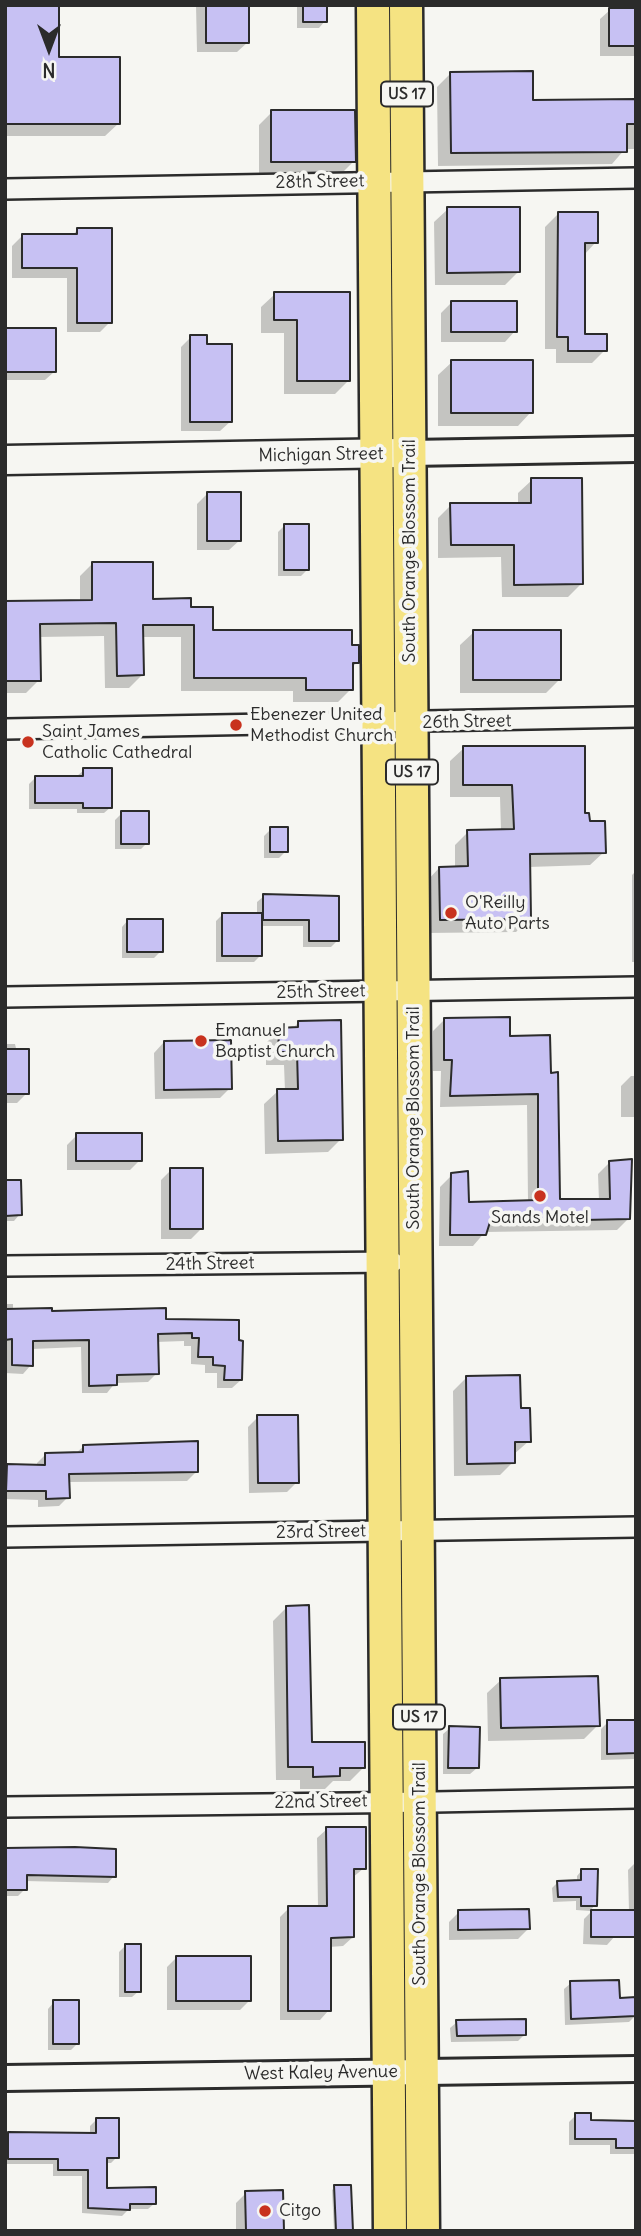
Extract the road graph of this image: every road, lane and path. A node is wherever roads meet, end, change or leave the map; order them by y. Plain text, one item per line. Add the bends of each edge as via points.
1 (373, 5) edge
2 (406, 5) edge
3 (636, 178) edge
4 (374, 182) junction
5 (407, 182) junction
6 (5, 189) edge
7 (636, 449) edge
8 (410, 453) junction
9 (377, 454) junction
10 (5, 460) edge
11 (636, 717) edge
12 (380, 723) junction
13 (411, 723) junction
14 (5, 729) edge
15 (636, 987) edge
16 (414, 991) junction
17 (380, 992) junction
18 (5, 998) edge
19 (415, 1261) junction
20 (382, 1262) junction
21 (5, 1266) edge
22 (636, 1527) edge
23 (384, 1531) junction
24 (418, 1531) junction
25 (5, 1537) edge
26 (636, 1798) edge
27 (386, 1802) junction
28 (420, 1802) junction
29 (5, 1807) edge
30 (636, 2069) edge
31 (388, 2072) junction
32 (421, 2072) junction
33 (5, 2078) edge
34 (390, 2231) edge
35 (423, 2231) edge

1 - 4 main road, South Orange Blossom Trail / US 17
2 - 5 main road, South Orange Blossom Trail / US 17
3 - 5 street, 28th Street
4 - 5 street, 28th Street
4 - 6 street, 28th Street
4 - 9 main road, South Orange Blossom Trail / US 17
5 - 8 main road, South Orange Blossom Trail / US 17
7 - 8 street, Michigan Street
8 - 9 main road, Michigan Street
8 - 13 main road, South Orange Blossom Trail / US 17
9 - 10 main road, Michigan Street
9 - 12 main road, South Orange Blossom Trail / US 17
11 - 13 street, 26th Street
12 - 13 street, 26th Street
12 - 14 street, 26th Street
12 - 17 main road, South Orange Blossom Trail / US 17
13 - 16 main road, South Orange Blossom Trail / US 17
15 - 16 street, 25th Street
16 - 17 street, 25th Street
16 - 19 main road, South Orange Blossom Trail / US 17
17 - 18 street, 25th Street
17 - 20 main road, South Orange Blossom Trail / US 17
19 - 20 street, 24th Street
19 - 24 main road, South Orange Blossom Trail / US 17
20 - 21 street, 24th Street
20 - 23 main road, South Orange Blossom Trail / US 17
22 - 24 street, 23rd Street
23 - 24 street, 23rd Street
23 - 25 street, 23rd Street
23 - 27 main road, South Orange Blossom Trail / US 17
24 - 28 main road, South Orange Blossom Trail / US 17
26 - 28 street, 22nd Street
27 - 28 street, 22nd Street
27 - 29 street, 22nd Street
27 - 31 main road, South Orange Blossom Trail / US 17
28 - 32 main road, South Orange Blossom Trail / US 17
30 - 32 street, West Kaley Avenue
31 - 32 street, West Kaley Avenue
31 - 33 street, West Kaley Avenue
31 - 34 main road, South Orange Blossom Trail / US 17
32 - 35 main road, South Orange Blossom Trail / US 17

